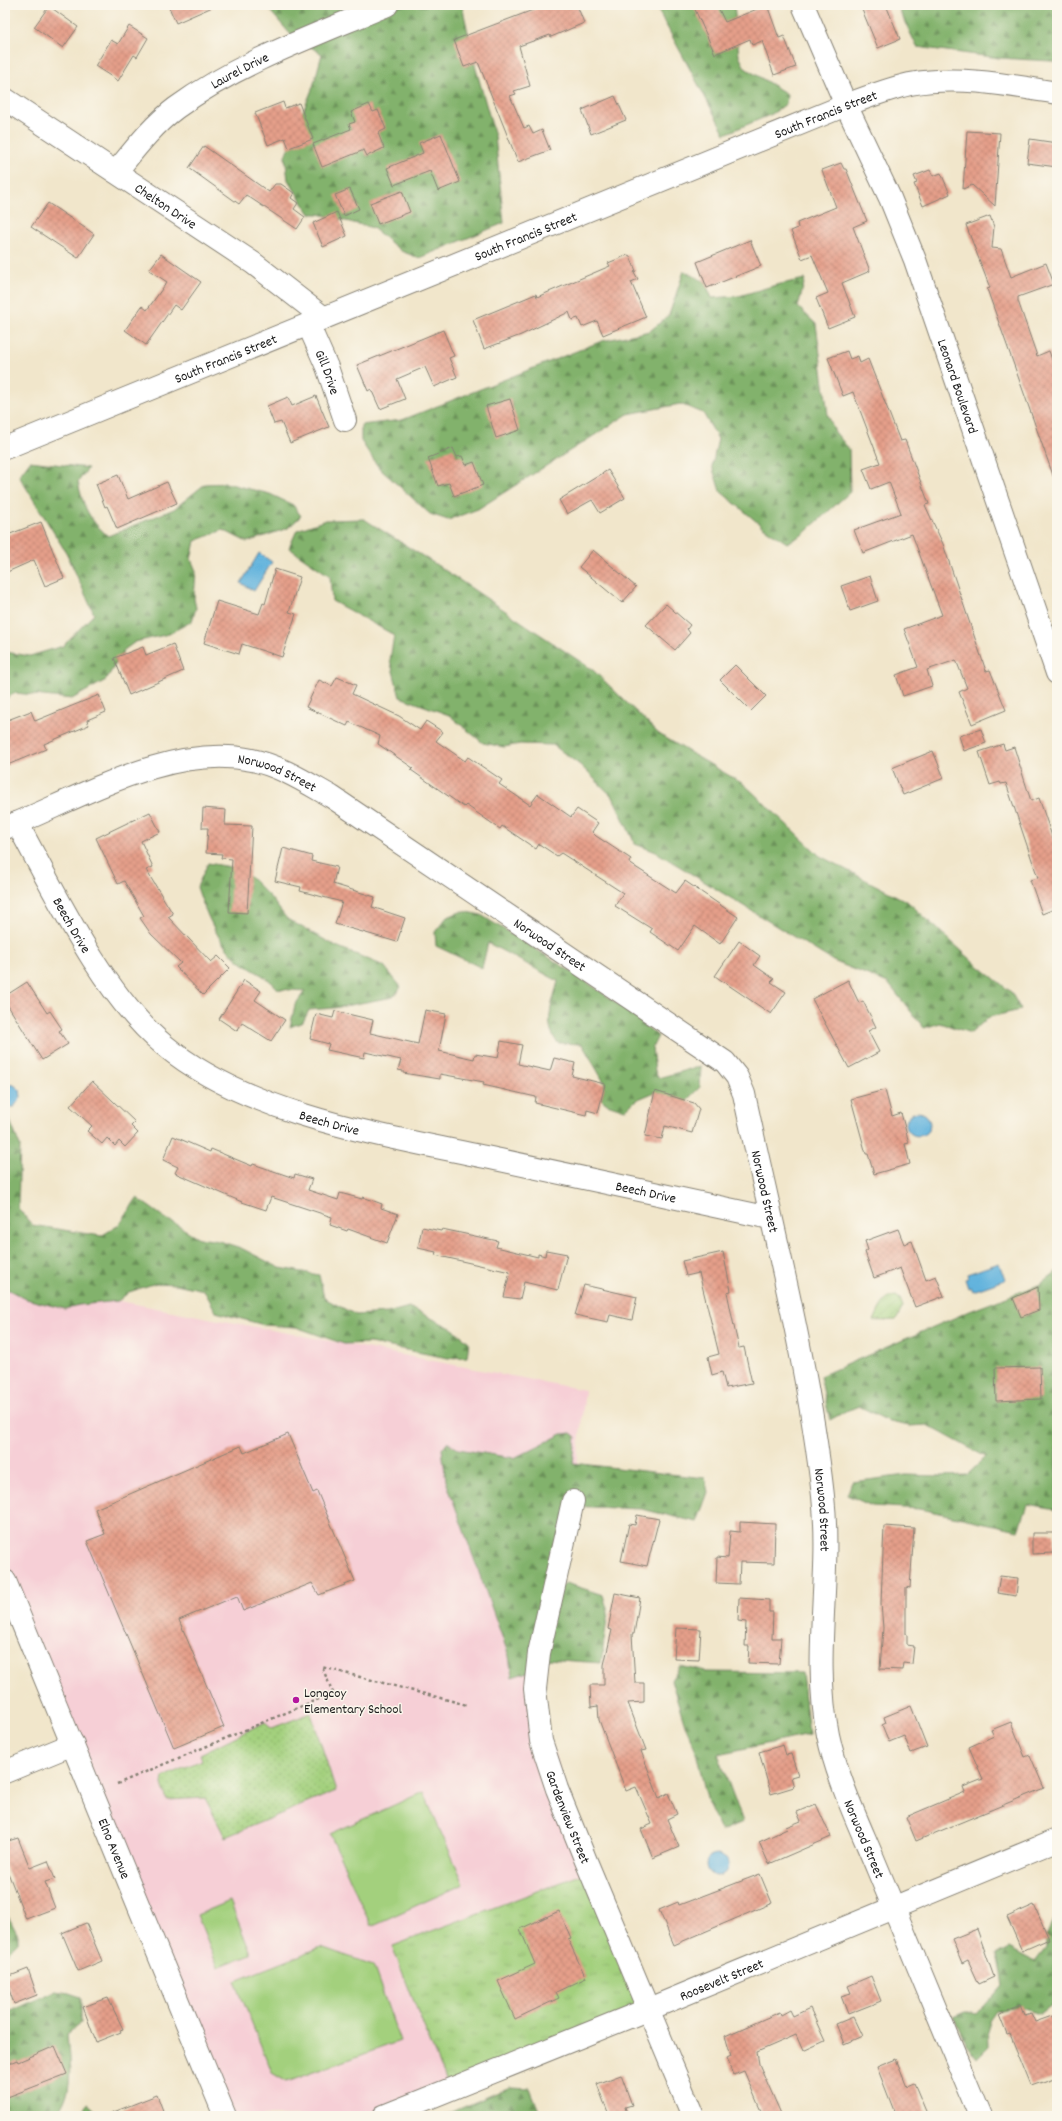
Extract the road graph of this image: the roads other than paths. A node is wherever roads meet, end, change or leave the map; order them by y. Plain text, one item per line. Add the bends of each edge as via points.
1 (387, 5) edge
2 (803, 5) edge
3 (1057, 93) edge
4 (5, 99) edge
5 (846, 105) junction
6 (116, 172) junction
7 (316, 321) junction
8 (345, 420) dead end
9 (5, 448) edge
10 (1057, 672) edge
11 (11, 826) edge
12 (770, 1218) junction
13 (573, 1501) dead end
14 (5, 1581) edge
15 (73, 1744) junction
16 (5, 1772) edge
17 (1057, 1840) edge
18 (893, 1907) junction
19 (649, 2010) junction
20 (225, 2116) edge
21 (384, 2116) edge
22 (693, 2116) edge
23 (980, 2116) edge

1 - 6 street, Laurel Drive via 257,61 212,85 175,108 146,136
2 - 5 street, Leonard Boulevard
3 - 5 street, South Francis Street via 968,80 947,81 916,83 890,89
4 - 6 street, Chelton Drive
5 - 7 street, South Francis Street
5 - 10 street, Leonard Boulevard via 884,184 914,260
6 - 7 street, Chelton Drive via 253,263
7 - 8 street, Gill Drive via 327,367
7 - 9 street, South Francis Street
11 - 12 street, Beech Drive via 93,958 131,1013 164,1045 198,1069 236,1089 280,1107 340,1124
11 - 12 street, Norwood Street via 141,771 174,761 210,756 253,760 296,776 332,797 725,1062 737,1077 744,1094
12 - 18 street, Norwood Street via 803,1364 823,1494 826,1529 823,1672 828,1735 841,1779
13 - 19 street, Gardenview Street via 539,1653 536,1689 541,1741 579,1844
14 - 15 street, Elno Avenue
15 - 16 street
15 - 20 street, Elno Avenue
17 - 18 street, Roosevelt Street
18 - 19 street, Roosevelt Street
18 - 23 street, Norwood Street
19 - 21 street, Roosevelt Street
19 - 22 street, Gardenview Street

